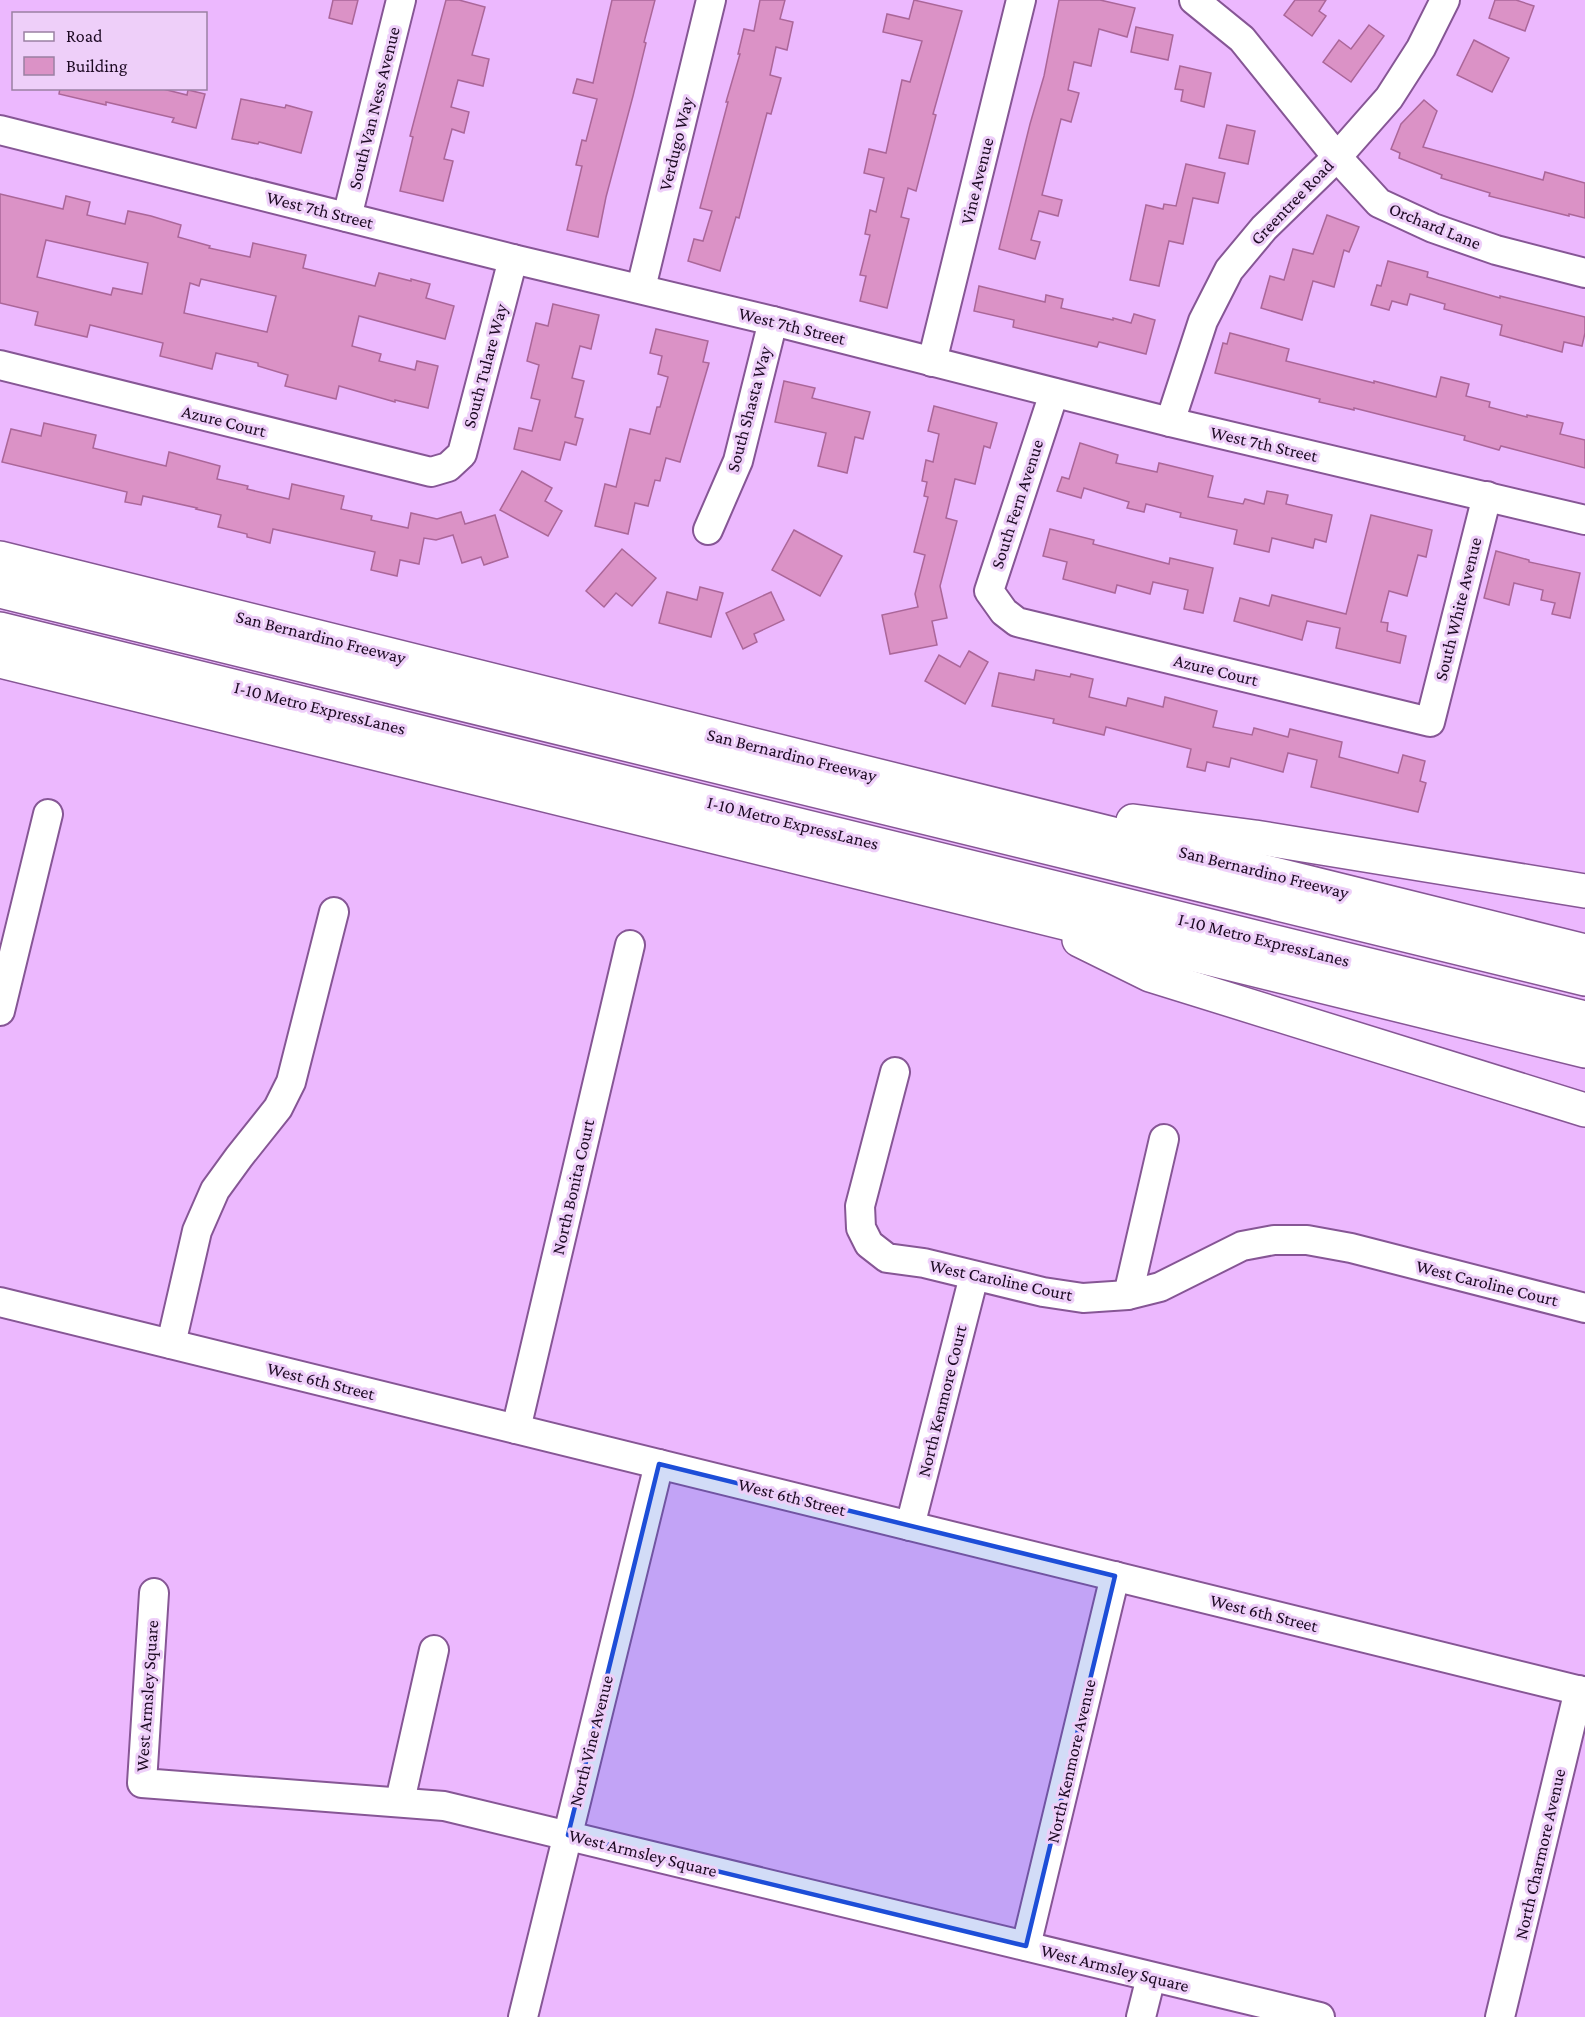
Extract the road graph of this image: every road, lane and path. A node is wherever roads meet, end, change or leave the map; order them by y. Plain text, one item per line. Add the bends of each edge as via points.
1 (401, 0) edge
2 (711, 0) edge
3 (1021, 0) edge
4 (1194, 0) edge
5 (1445, 0) edge
6 (0, 130) edge
7 (1337, 156) junction
8 (347, 217) junction
9 (513, 259) junction
10 (1585, 273) edge
11 (642, 288) junction
12 (773, 321) junction
13 (932, 362) junction
14 (0, 365) edge
15 (1054, 393) junction
16 (1170, 422) junction
17 (448, 467) joint
18 (1486, 496) junction
19 (1585, 520) edge
20 (708, 530) dead end
21 (0, 558) edge
22 (0, 591) edge
23 (1004, 612) joint
24 (0, 628) edge
25 (0, 661) edge
26 (1430, 722) joint
27 (969, 799) junction
28 (48, 814) dead end
29 (1585, 891) edge
30 (1021, 911) junction
31 (334, 912) dead end
32 (630, 945) dead end
33 (1585, 951) edge
34 (1585, 979) edge
35 (0, 1011) edge
36 (1585, 1018) edge
37 (1585, 1051) edge
38 (895, 1072) dead end
39 (1585, 1110) edge
40 (1164, 1139) dead end
41 (974, 1276) junction
42 (1128, 1295) junction
43 (0, 1302) edge
44 (1585, 1308) edge
45 (171, 1344) junction
46 (516, 1429) junction
47 (659, 1464) junction
48 (910, 1526) junction
49 (1115, 1576) junction
50 (154, 1593) dead end
51 (434, 1650) dead end
52 (1582, 1691) edge
53 (400, 1801) junction
54 (568, 1835) junction
55 (1026, 1946) junction
56 (1151, 1977) junction
57 (523, 2017) edge
58 (1141, 2017) edge
59 (1320, 2017) edge
60 (1500, 2017) edge

1 - 8 street, South Van Ness Avenue
2 - 11 street, Verdugo Way
3 - 13 street, Vine Avenue
4 - 7 street, Orchard Lane via 1242,39
5 - 7 street, Greentree Road via 1389,98
6 - 8 street, West 7th Street
7 - 10 street, Orchard Lane via 1379,203 1433,228 1496,250
7 - 16 street, Greentree Road via 1264,228 1229,270 1203,321
8 - 9 street, West 7th Street
9 - 11 street, West 7th Street
9 - 17 street, South Tulare Way via 462,454
11 - 12 street, West 7th Street
12 - 13 street, West 7th Street
12 - 20 street, South Shasta Way via 738,461
13 - 15 street, West 7th Street
14 - 17 street, Azure Court via 431,472
15 - 16 street, West 7th Street
15 - 23 street, South Fern Avenue via 989,591
16 - 18 street, West 7th Street
18 - 19 street, West 7th Street
18 - 26 street, South White Avenue
21 - 27 highway, San Bernardino Freeway
22 - 34 highway, I-10 Metro ExpressLanes
23 - 26 street, Azure Court via 1017,622
24 - 36 highway, I-10 Metro ExpressLanes
25 - 30 highway
27 - 29 highway via 1255,837
27 - 33 highway, San Bernardino Freeway
28 - 35 street
30 - 37 highway
30 - 39 highway via 1150,975
31 - 45 street via 291,1082 278,1108 215,1190 197,1231
32 - 46 street, North Bonita Court
38 - 41 street, West Caroline Court via 860,1206 861,1228 869,1244 887,1258
40 - 42 street
41 - 42 street, West Caroline Court via 1083,1298
41 - 48 street, North Kenmore Court
42 - 44 street, West Caroline Court via 1160,1287 1242,1246 1274,1240 1307,1240
43 - 45 street, West 6th Street
45 - 46 street, West 6th Street
46 - 47 street, West 6th Street
47 - 48 street, West 6th Street
47 - 54 street, North Vine Avenue
48 - 49 street, West 6th Street
49 - 52 street, West 6th Street
49 - 55 street, North Kenmore Avenue
50 - 53 street, West Armsley Square via 142,1782
51 - 53 street
52 - 60 street, North Charmore Avenue
53 - 54 street, West Armsley Square via 444,1806
54 - 55 street, West Armsley Square
54 - 57 street, North Vine Avenue
55 - 56 street, West Armsley Square
56 - 58 street
56 - 59 street, West Armsley Square

